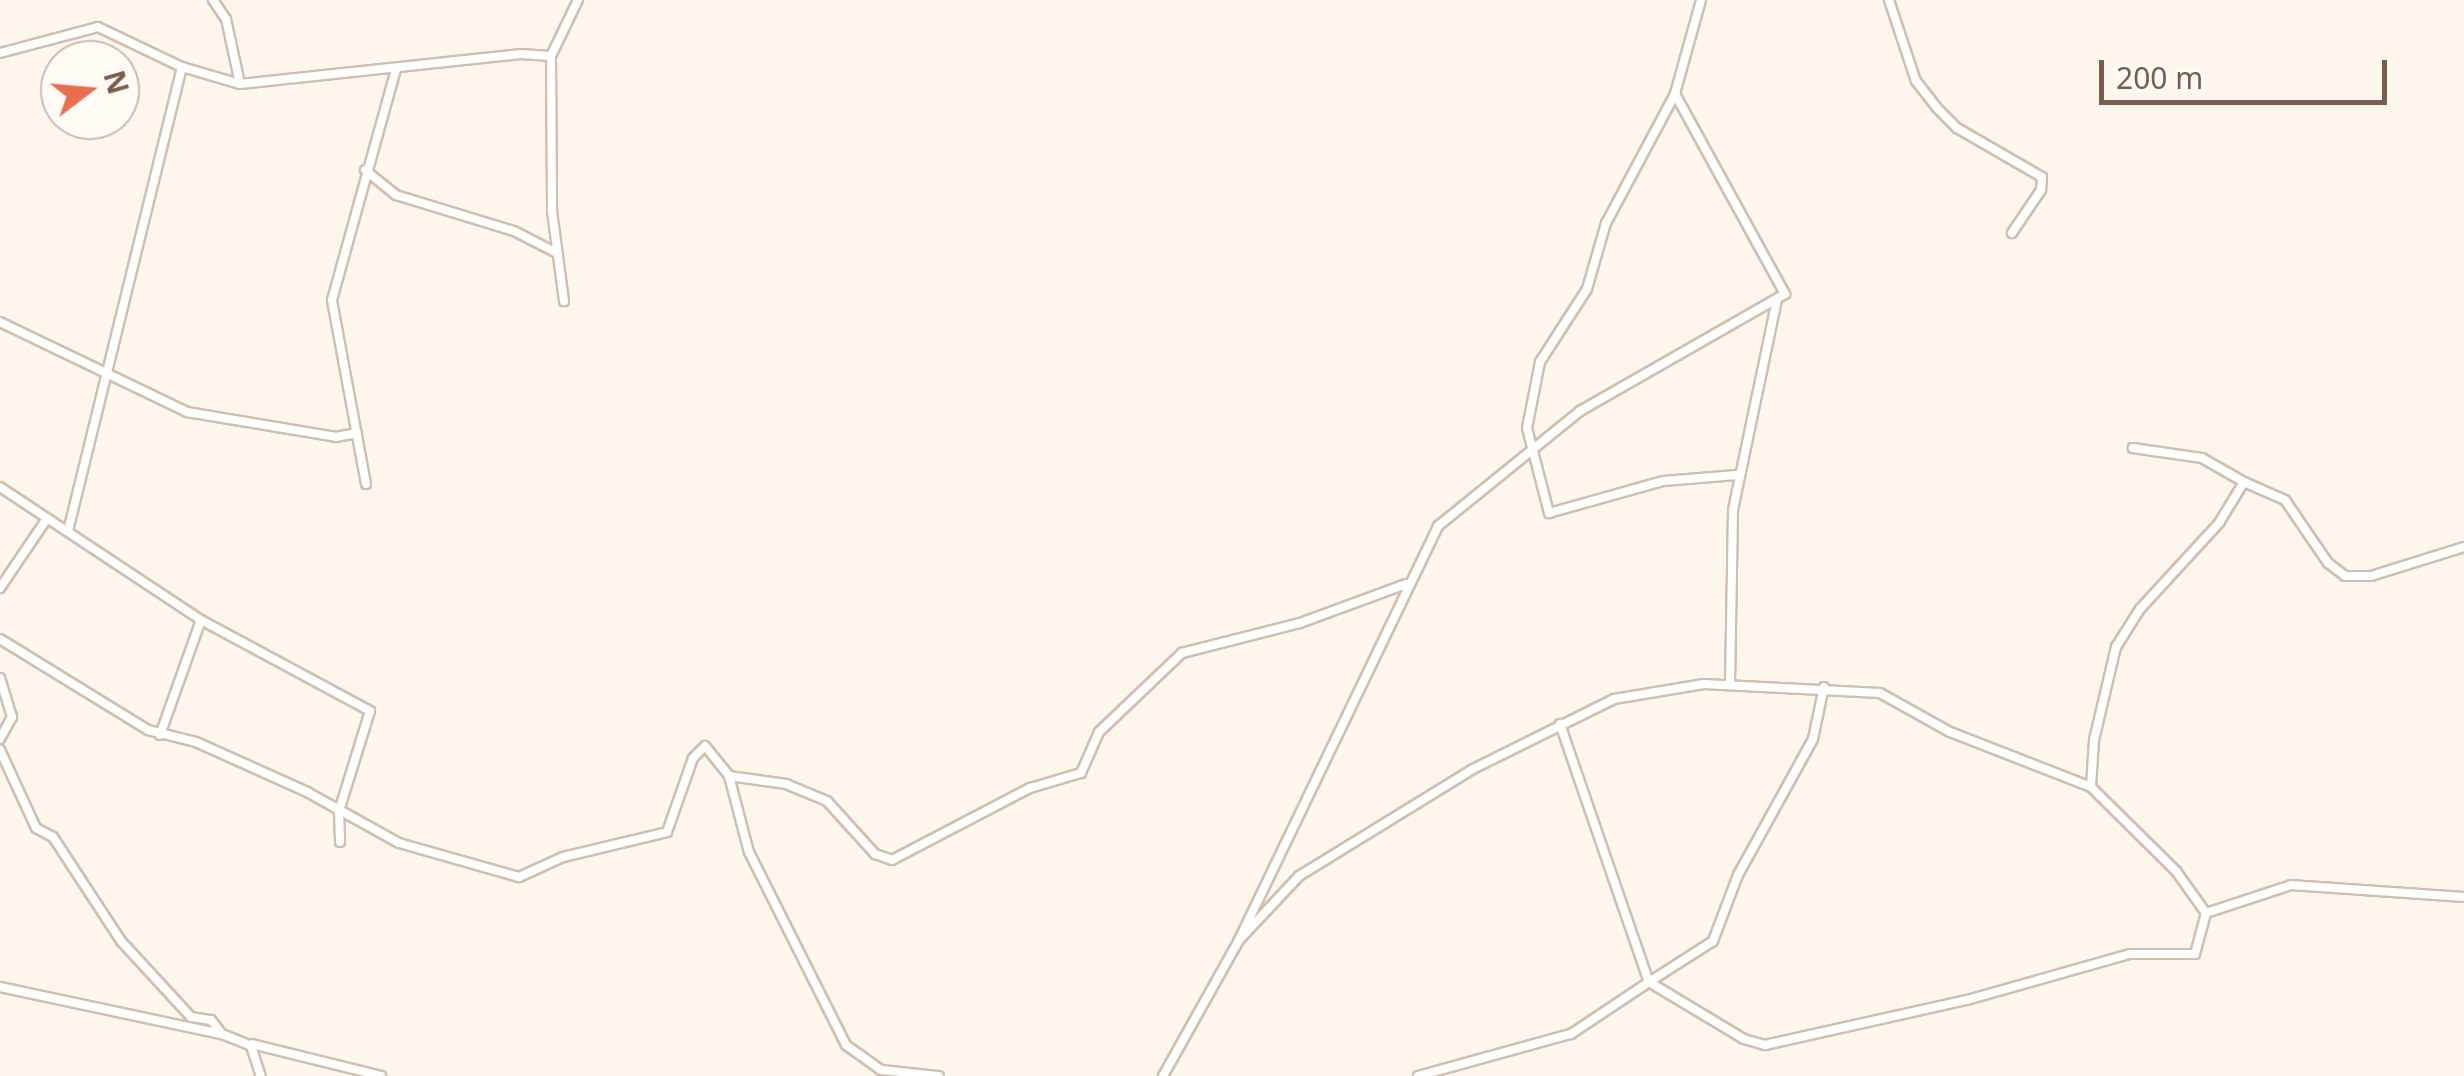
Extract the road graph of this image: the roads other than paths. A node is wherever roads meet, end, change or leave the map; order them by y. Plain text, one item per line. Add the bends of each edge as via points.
1 (213, 0) edge
2 (578, 0) edge
3 (1700, 0) edge
4 (1889, 0) edge
5 (0, 53) edge
6 (551, 56) junction
7 (182, 66) junction
8 (396, 69) junction
9 (240, 84) junction
10 (1675, 94) junction
11 (366, 170) junction
12 (2012, 233) dead end
13 (555, 252) junction
14 (1777, 299) junction
15 (564, 302) dead end
16 (0, 322) edge
17 (105, 374) junction
18 (357, 433) junction
19 (1531, 446) junction
20 (2134, 448) dead end
21 (1737, 476) junction
22 (2244, 482) junction
23 (366, 484) dead end
24 (0, 487) edge
25 (46, 520) junction
26 (68, 532) junction
27 (2464, 547) edge
28 (1406, 584) junction
29 (0, 588) edge
30 (201, 620) junction
31 (0, 639) edge
32 (0, 678) edge
33 (1730, 684) junction
34 (1824, 687) junction
35 (1560, 724) junction
36 (160, 735) junction
37 (0, 739) edge
38 (0, 750) edge
39 (729, 776) junction
40 (2092, 787) junction
41 (339, 810) junction
42 (340, 842) dead end
43 (2464, 898) edge
44 (2206, 914) junction
45 (1240, 940) junction
46 (1649, 982) junction
47 (0, 988) edge
48 (222, 1034) junction
49 (247, 1042) junction
50 (260, 1076) edge
51 (380, 1076) edge
52 (939, 1076) edge
53 (1163, 1076) edge
54 (1418, 1076) edge

1 - 9 street via 234,46
2 - 6 street
3 - 10 street
4 - 12 street via 1916,81 1937,108 1956,128 2042,177 2041,190
5 - 7 street via 98,27
6 - 8 street
6 - 13 street
7 - 9 street
7 - 17 street
8 - 9 street
8 - 11 street
10 - 14 street via 1785,294
10 - 19 street via 1606,223 1588,289 1540,362 1527,420
11 - 13 street via 396,196 514,231
11 - 18 street via 332,306
13 - 15 street
14 - 19 street
14 - 21 street
16 - 17 street
17 - 18 street via 187,412 336,437
17 - 26 street
18 - 23 street
19 - 21 street via 1550,513 1663,481
19 - 28 street via 1443,520
20 - 22 street via 2202,458
21 - 33 street
22 - 27 street via 2284,500 2328,564 2345,576 2371,576
22 - 40 street via 2219,523 2140,609 2116,647 2094,740
24 - 25 street
25 - 26 street
25 - 29 street
26 - 30 street
28 - 39 street via 1300,624 1182,652 1100,732 1080,773 1030,788 892,860 875,854 820,797 786,784
28 - 45 street via 1345,727 1286,834
30 - 36 street
30 - 41 street via 370,711
31 - 36 street
32 - 37 street via 12,717
33 - 34 street
33 - 35 street via 1638,691
34 - 40 street via 1890,696 1950,732
34 - 46 street via 1813,739 1738,874 1713,941
35 - 45 street via 1314,865
35 - 46 street
36 - 41 street via 196,742
38 - 48 street via 36,828 54,837 120,940 191,1016 211,1020
39 - 41 street via 711,748 702,746 667,832 563,857 519,877 436,858
39 - 52 street via 749,852 846,1045 881,1070
40 - 44 street via 2176,871
41 - 42 street
43 - 44 street via 2291,885 2254,892
44 - 46 street via 2196,954 2130,954 1968,1000 1765,1045
45 - 53 street
46 - 54 street via 1571,1034
47 - 48 street
48 - 49 street
49 - 50 street via 260,1061
49 - 51 street

